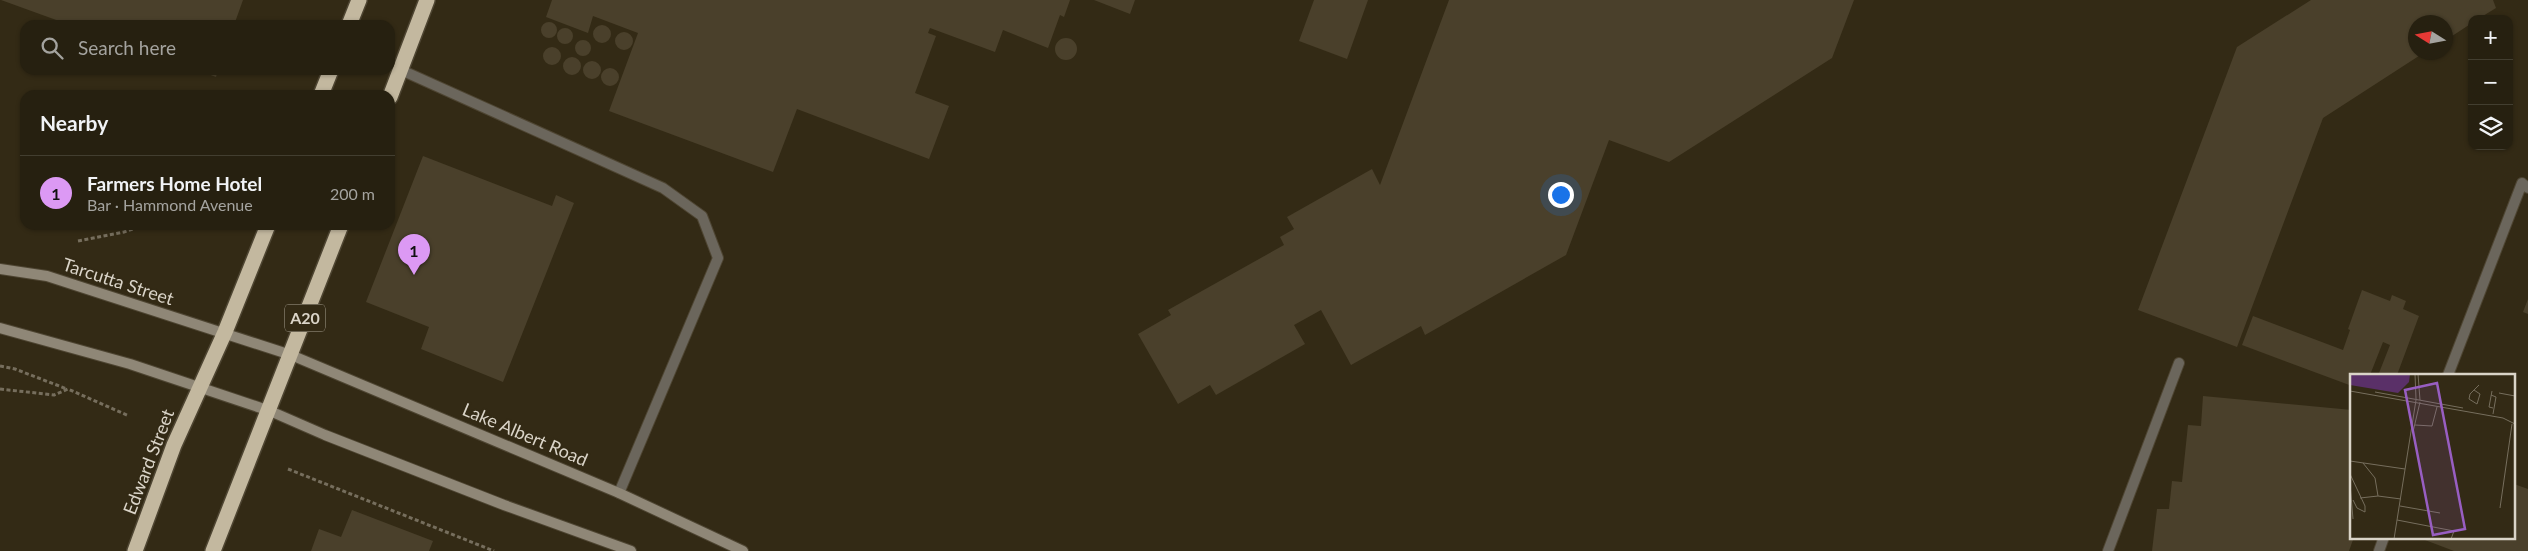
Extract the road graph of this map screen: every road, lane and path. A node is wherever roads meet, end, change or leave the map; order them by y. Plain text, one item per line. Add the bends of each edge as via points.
1 (359, 0) edge
2 (427, 0) edge
3 (351, 20) edge
4 (400, 70) junction
5 (329, 75) edge
6 (322, 90) edge
7 (393, 90) edge
8 (2528, 188) edge
9 (130, 230) edge
10 (266, 230) edge
11 (339, 230) edge
12 (78, 241) dead end
13 (0, 269) edge
14 (0, 328) edge
15 (225, 332) junction
16 (291, 355) junction
17 (2179, 363) dead end
18 (0, 366) edge
19 (2448, 374) edge
20 (199, 388) junction
21 (0, 389) edge
22 (68, 389) junction
23 (270, 411) junction
24 (129, 416) dead end
25 (288, 470) dead end
26 (619, 493) junction
27 (2384, 538) edge
28 (135, 551) edge
29 (214, 551) edge
30 (494, 551) edge
31 (631, 551) edge
32 (743, 551) edge
33 (2108, 551) edge
34 (2379, 551) edge

1 - 3 highway
2 - 4 highway
4 - 7 highway
4 - 26 lane via 663,188 702,216 718,258
5 - 6 highway
8 - 19 lane via 2522,184
9 - 12 path
10 - 15 highway, Edward Street
11 - 16 highway, A20
13 - 15 main road, Tarcutta Street via 47,276
14 - 20 main road via 130,364
15 - 16 main road, Tarcutta Street
15 - 20 highway, Edward Street
16 - 23 highway, A20
16 - 26 main road, Lake Albert Road
17 - 33 lane
18 - 22 path
20 - 23 main road
20 - 28 highway, Edward Street
21 - 22 path via 54,395
22 - 24 path
23 - 29 highway, A20
23 - 31 main road via 504,505
25 - 30 path
26 - 32 main road, Lake Albert Road
27 - 34 lane

